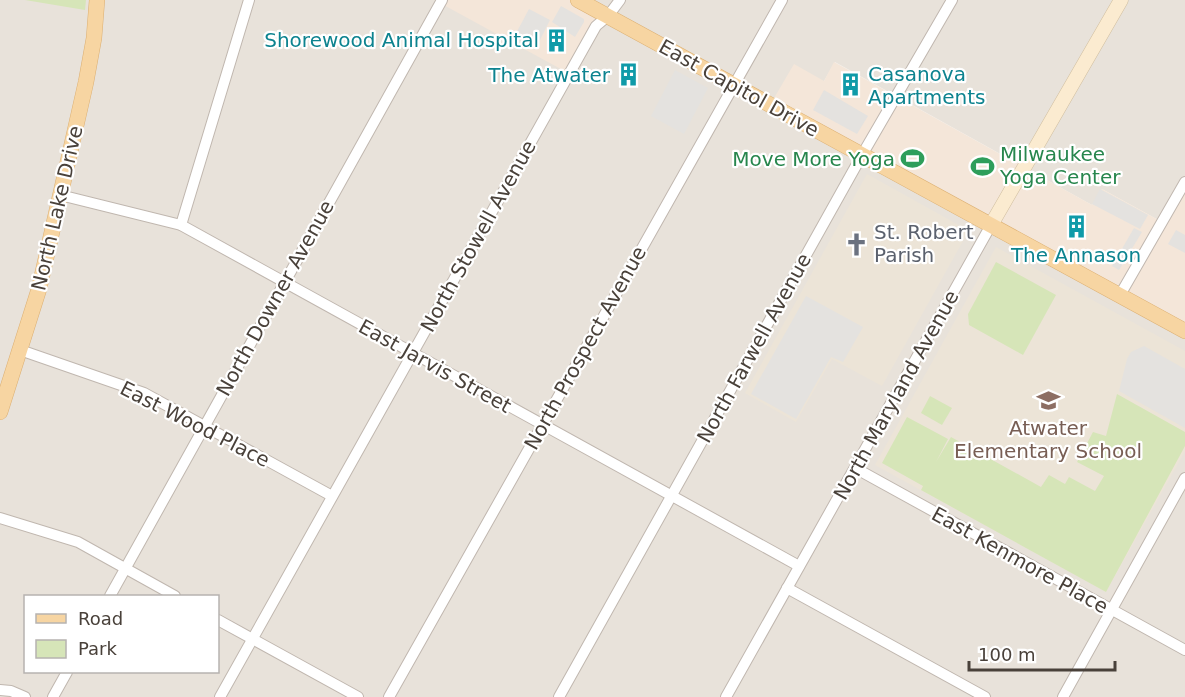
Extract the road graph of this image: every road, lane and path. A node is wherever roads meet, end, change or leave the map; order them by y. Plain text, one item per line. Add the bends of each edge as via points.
1 (97, 0) edge
2 (249, 0) edge
3 (442, 0) edge
4 (578, 0) edge
5 (620, 0) edge
6 (782, 0) edge
7 (952, 0) edge
8 (1121, 0) edge
9 (608, 16) junction
10 (733, 85) junction
11 (862, 155) junction
12 (1185, 182) edge
13 (60, 195) junction
14 (181, 225) junction
15 (991, 225) junction
16 (284, 282) junction
17 (1120, 295) junction
18 (1185, 330) edge
19 (20, 350) junction
20 (413, 353) junction
21 (0, 412) edge
22 (542, 424) junction
23 (204, 425) junction
24 (855, 468) junction
25 (1185, 478) edge
26 (1182, 490) edge
27 (672, 495) junction
28 (332, 496) junction
29 (0, 518) edge
30 (799, 566) junction
31 (125, 569) junction
32 (788, 588) junction
33 (111, 595) edge
34 (171, 595) edge
35 (1111, 610) junction
36 (219, 621) edge
37 (253, 639) junction
38 (1185, 650) edge
39 (67, 673) edge
40 (0, 690) edge
41 (25, 697) edge
42 (53, 697) edge
43 (220, 697) edge
44 (358, 697) edge
45 (389, 697) edge
46 (559, 697) edge
47 (726, 697) edge
48 (985, 697) edge
49 (1063, 697) edge

1 - 13 main road, North Lake Drive via 91,60
2 - 14 street
3 - 16 street, North Downer Avenue
4 - 9 main road, East Capitol Drive
5 - 9 street, North Stowell Avenue
6 - 10 street, North Prospect Avenue
7 - 11 street, North Farwell Avenue
8 - 15 street, North Maryland Avenue
9 - 10 main road, East Capitol Drive
9 - 20 street, North Stowell Avenue via 596,26
10 - 11 main road, East Capitol Drive
10 - 22 street, North Prospect Avenue
11 - 15 main road, East Capitol Drive
11 - 27 street, North Farwell Avenue
12 - 17 street
13 - 14 street, East Jarvis Street
13 - 19 main road, North Lake Drive via 39,289
14 - 16 street, East Jarvis Street
15 - 17 main road, East Capitol Drive
15 - 24 street, North Maryland Avenue
16 - 20 street, East Jarvis Street
16 - 23 street, North Downer Avenue
17 - 18 main road, East Capitol Drive
19 - 21 main road, North Lake Drive
19 - 23 street, East Wood Place via 144,393
20 - 22 street, East Jarvis Street
20 - 28 street, North Stowell Avenue
22 - 27 street, East Jarvis Street
22 - 45 street, North Prospect Avenue
23 - 28 street, East Wood Place
23 - 31 street, North Downer Avenue
24 - 30 street, North Maryland Avenue
24 - 35 street, East Kenmore Place
25 - 26 street
26 - 35 street
27 - 30 street, East Jarvis Street
27 - 46 street, North Farwell Avenue
28 - 37 street, North Stowell Avenue
29 - 31 street via 78,542
30 - 32 street, North Maryland Avenue
31 - 33 street, North Downer Avenue
31 - 34 street
32 - 47 street, North Maryland Avenue
32 - 48 street
35 - 38 street, East Kenmore Place
35 - 49 street
36 - 37 street
37 - 43 street, North Stowell Avenue
37 - 44 street
39 - 42 street
40 - 41 street

